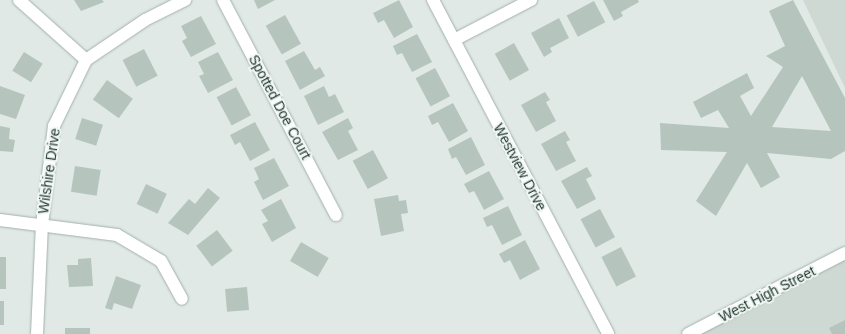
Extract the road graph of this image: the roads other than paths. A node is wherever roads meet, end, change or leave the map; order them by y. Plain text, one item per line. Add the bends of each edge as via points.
1 (19, 0) edge
2 (185, 0) edge
3 (223, 0) edge
4 (433, 0) edge
5 (532, 0) edge
6 (454, 40) junction
7 (86, 60) junction
8 (336, 214) dead end
9 (0, 220) edge
10 (42, 225) junction
11 (845, 253) edge
12 (182, 299) dead end
13 (37, 334) edge
14 (608, 334) edge
15 (688, 334) edge

1 - 7 street
2 - 7 street via 146,20
3 - 8 street, Spotted Doe Court
4 - 6 street, Westview Drive
5 - 6 street
6 - 14 street, Westview Drive
7 - 10 street, Wilshire Drive via 54,126
9 - 10 street
10 - 12 street via 116,235 161,261
10 - 13 street, Wilshire Drive
11 - 15 street, West High Street

